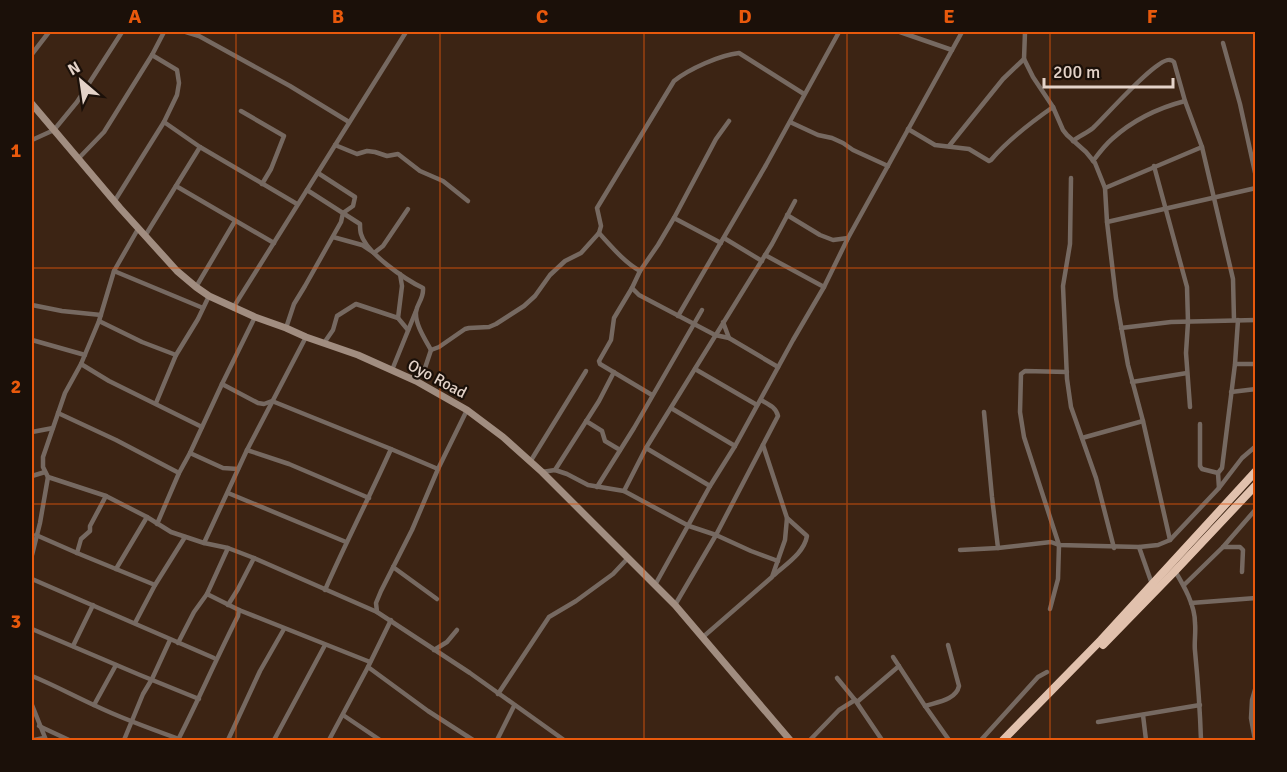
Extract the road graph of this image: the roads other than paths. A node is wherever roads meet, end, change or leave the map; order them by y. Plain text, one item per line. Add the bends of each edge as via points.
1 (49, 32) edge
2 (122, 32) edge
3 (164, 32) edge
4 (186, 32) edge
5 (406, 32) edge
6 (839, 32) edge
7 (900, 32) edge
8 (962, 32) edge
9 (1025, 32) edge
10 (1223, 43) dead end
11 (952, 50) junction
12 (32, 54) edge
13 (152, 55) junction
14 (1024, 59) junction
15 (804, 94) junction
16 (1185, 101) junction
17 (32, 104) edge
18 (1053, 107) junction
19 (241, 111) dead end
20 (729, 121) dead end
21 (164, 122) junction
22 (349, 122) junction
23 (790, 122) junction
24 (908, 129) junction
25 (54, 130) junction
26 (32, 140) edge
27 (1073, 141) junction
28 (335, 145) junction
29 (949, 146) junction
30 (200, 147) junction
31 (1202, 147) junction
32 (78, 159) junction
33 (1093, 160) junction
34 (888, 166) junction
35 (1154, 166) junction
36 (318, 173) junction
37 (1256, 177) edge
38 (1071, 178) dead end
39 (261, 184) junction
40 (176, 186) junction
41 (1105, 188) junction
42 (1256, 188) edge
43 (307, 190) junction
44 (1214, 197) junction
45 (468, 201) dead end
46 (795, 201) dead end
47 (114, 202) junction
48 (298, 205) junction
49 (408, 209) dead end
50 (1166, 209) junction
51 (343, 213) junction
52 (787, 215) junction
53 (674, 218) junction
54 (236, 221) junction
55 (1107, 222) junction
56 (138, 229) junction
57 (599, 232) junction
58 (146, 236) junction
59 (333, 237) junction
60 (848, 238) junction
61 (722, 240) junction
62 (833, 240) junction
63 (274, 243) junction
64 (843, 250) junction
65 (374, 253) junction
66 (765, 255) junction
67 (762, 261) junction
68 (114, 271) junction
69 (640, 271) junction
70 (400, 274) junction
71 (824, 287) junction
72 (196, 288) junction
73 (632, 288) junction
74 (209, 296) junction
75 (32, 305) edge
76 (203, 308) junction
77 (233, 308) junction
78 (702, 310) dead end
79 (416, 311) junction
80 (678, 316) junction
81 (255, 317) junction
82 (100, 318) junction
83 (398, 318) junction
84 (1236, 320) junction
85 (1256, 320) edge
86 (723, 322) junction
87 (1188, 322) junction
88 (694, 324) junction
89 (286, 328) junction
90 (1121, 328) junction
91 (408, 330) junction
92 (715, 335) junction
93 (306, 337) junction
94 (729, 338) junction
95 (32, 340) edge
96 (324, 343) junction
97 (430, 350) junction
98 (86, 355) junction
99 (176, 355) junction
100 (81, 364) junction
101 (1235, 364) junction
102 (1256, 364) edge
103 (778, 367) junction
104 (695, 369) junction
105 (392, 370) junction
106 (586, 371) dead end
107 (614, 372) junction
108 (1067, 372) junction
109 (1187, 373) junction
110 (416, 381) junction
111 (1132, 382) junction
112 (222, 384) junction
113 (1256, 389) edge
114 (1231, 392) junction
115 (652, 395) junction
116 (760, 400) junction
117 (272, 401) junction
118 (156, 403) junction
119 (758, 405) junction
120 (1190, 407) dead end
121 (671, 408) junction
122 (467, 410) junction
123 (984, 412) dead end
124 (58, 413) junction
125 (586, 421) junction
126 (1143, 421) junction
127 (1200, 424) dead end
128 (202, 427) junction
129 (53, 428) junction
130 (32, 432) edge
131 (1082, 438) junction
132 (763, 445) junction
133 (735, 446) junction
134 (1256, 446) edge
135 (646, 448) junction
136 (391, 449) junction
137 (247, 450) junction
138 (620, 450) junction
139 (190, 453) junction
140 (530, 462) junction
141 (238, 469) junction
142 (438, 469) junction
143 (555, 470) junction
144 (1256, 471) edge
145 (542, 472) junction
146 (1218, 472) junction
147 (179, 473) junction
148 (46, 475) junction
149 (32, 476) edge
150 (1256, 485) edge
151 (710, 486) junction
152 (597, 487) junction
153 (1220, 488) junction
154 (624, 491) junction
155 (228, 493) junction
156 (105, 496) junction
157 (369, 498) junction
158 (1256, 509) edge
159 (147, 517) junction
160 (787, 518) junction
161 (32, 523) edge
162 (40, 523) junction
163 (157, 524) junction
164 (689, 526) junction
165 (36, 535) junction
166 (716, 535) junction
167 (185, 537) junction
168 (1170, 540) junction
169 (346, 542) junction
170 (204, 543) junction
171 (1059, 545) junction
172 (1139, 547) junction
173 (1223, 547) junction
174 (228, 548) junction
175 (998, 548) junction
176 (1114, 548) junction
177 (960, 549) dead end
178 (76, 553) junction
179 (32, 555) edge
180 (254, 558) junction
181 (628, 558) junction
182 (778, 561) junction
183 (393, 567) junction
184 (116, 569) junction
185 (1175, 571) junction
186 (1242, 572) dead end
187 (772, 577) junction
188 (32, 579) edge
189 (1152, 584) junction
190 (155, 585) junction
191 (655, 585) junction
192 (1184, 585) junction
193 (325, 590) junction
194 (207, 594) junction
195 (1256, 597) edge
196 (437, 599) dead end
197 (1191, 603) junction
198 (228, 605) junction
199 (675, 605) junction
200 (93, 606) junction
201 (1050, 609) dead end
202 (239, 610) junction
203 (377, 612) junction
204 (391, 620) junction
205 (135, 623) junction
206 (32, 629) edge
207 (284, 629) junction
208 (457, 630) dead end
209 (703, 637) junction
210 (170, 640) junction
211 (1103, 641) junction
212 (178, 643) junction
213 (326, 645) junction
214 (948, 645) dead end
215 (73, 646) junction
216 (434, 650) junction
217 (893, 657) dead end
218 (216, 658) junction
219 (369, 664) junction
220 (116, 665) junction
221 (899, 666) junction
222 (1047, 672) dead end
223 (32, 676) edge
224 (837, 678) dead end
225 (152, 679) junction
226 (1256, 686) edge
227 (498, 694) junction
228 (199, 699) junction
229 (856, 701) junction
230 (32, 705) edge
231 (94, 705) junction
232 (1200, 705) junction
233 (514, 706) junction
234 (925, 706) junction
235 (343, 715) junction
236 (1143, 715) junction
237 (132, 722) junction
238 (1098, 722) dead end
239 (39, 726) junction
240 (45, 739) edge
241 (179, 740) edge
242 (34, 741) edge
243 (69, 741) edge
244 (124, 741) edge
245 (228, 741) edge
246 (274, 741) edge
247 (329, 741) edge
248 (380, 741) edge
249 (473, 741) edge
250 (497, 741) edge
251 (564, 741) edge
252 (790, 741) edge
253 (810, 741) edge
254 (882, 741) edge
255 (949, 741) edge
256 (981, 741) edge
257 (1004, 741) edge
258 (1012, 741) edge
259 (1146, 741) edge
260 (1201, 741) edge
261 (1255, 741) edge

1 - 12 street
2 - 25 street
3 - 13 street
4 - 22 street via 260,69
5 - 22 street
6 - 15 street
7 - 11 street
8 - 11 street
9 - 14 street
10 - 37 street
11 - 24 street
13 - 21 street via 179,73 177,95
13 - 32 street via 104,132
14 - 18 street
14 - 29 street
15 - 23 street
15 - 57 street via 739,53 679,77 597,208
16 - 27 street via 1174,62 1167,60 1141,79 1092,129
16 - 31 street
16 - 33 street via 1151,112 1110,140
17 - 25 street, Oyo Road
18 - 27 street via 1063,130
18 - 29 street via 1027,124 989,161 969,149
19 - 39 street via 285,136 272,169
20 - 53 street
21 - 30 street
21 - 47 street
22 - 28 street
23 - 34 street
23 - 61 street
24 - 29 street via 935,145
24 - 34 street
25 - 26 street
25 - 32 street, Oyo Road
27 - 33 street
28 - 36 street
28 - 45 street via 357,154 398,154
30 - 39 street
30 - 40 street
31 - 35 street
31 - 44 street
32 - 47 street, Oyo Road
33 - 41 street
34 - 60 street
35 - 41 street
35 - 50 street
36 - 43 street
36 - 51 street via 355,197 353,206
38 - 108 street via 1070,244 1063,286
39 - 48 street
40 - 54 street
40 - 58 street
41 - 55 street
42 - 44 street
43 - 48 street
43 - 51 street
44 - 50 street
44 - 84 street via 1233,279
46 - 52 street
47 - 56 street, Oyo Road
48 - 63 street
49 - 65 street
50 - 55 street
50 - 87 street via 1186,286
51 - 59 street
51 - 65 street via 360,224 361,235
52 - 62 street
52 - 66 street
53 - 61 street
53 - 69 street
54 - 63 street
54 - 72 street
55 - 90 street
56 - 58 street, Oyo Road
56 - 68 street
57 - 69 street
57 - 97 street via 580,253 564,261 524,306 496,324 469,327
58 - 72 street, Oyo Road
59 - 65 street via 362,245
59 - 89 street via 294,304
60 - 62 street
60 - 64 street
61 - 67 street
61 - 80 street
62 - 64 street
63 - 77 street
64 - 71 street
65 - 70 street
66 - 67 street
66 - 71 street
67 - 86 street
68 - 76 street
68 - 82 street
69 - 73 street
70 - 79 street via 423,288
70 - 83 street
71 - 103 street
72 - 74 street, Oyo Road
73 - 80 street
73 - 107 street via 614,318 611,340 599,361
74 - 76 street
74 - 77 street, Oyo Road
75 - 82 street
76 - 99 street
77 - 81 street, Oyo Road
78 - 88 street
79 - 91 street
79 - 97 street
80 - 88 street
81 - 89 street, Oyo Road
81 - 112 street
82 - 98 street
82 - 99 street via 142,342
83 - 91 street
83 - 96 street via 356,304 337,316
84 - 85 street
84 - 87 street
84 - 101 street
86 - 92 street
86 - 94 street
87 - 90 street
87 - 109 street
88 - 92 street
88 - 115 street
89 - 93 street, Oyo Road
90 - 111 street
91 - 105 street
92 - 94 street
92 - 104 street
93 - 96 street, Oyo Road
93 - 117 street
94 - 103 street
95 - 98 street
96 - 105 street, Oyo Road
97 - 110 street
98 - 100 street
99 - 118 street
100 - 118 street
100 - 124 street
101 - 102 street
101 - 114 street
103 - 116 street
104 - 119 street
104 - 121 street
105 - 110 street, Oyo Road
106 - 140 street
107 - 115 street
107 - 125 street
108 - 131 street via 1071,407
108 - 171 street via 1021,374 1024,437
109 - 111 street
109 - 120 street
110 - 122 street, Oyo Road
111 - 126 street
112 - 117 street via 258,403
112 - 128 street
113 - 114 street
114 - 146 street via 1222,468
115 - 138 street
116 - 119 street
116 - 132 street via 773,406 778,416
117 - 136 street
117 - 137 street
118 - 128 street
119 - 133 street
121 - 133 street
121 - 135 street
122 - 140 street, Oyo Road
122 - 142 street
123 - 175 street
124 - 129 street
124 - 147 street
125 - 138 street via 602,430 604,441
125 - 143 street
126 - 131 street
126 - 168 street
127 - 146 street via 1200,466
128 - 139 street
129 - 130 street
129 - 148 street via 43,457
131 - 176 street
132 - 160 street
132 - 166 street
133 - 151 street
134 - 153 street
135 - 151 street
135 - 154 street
136 - 142 street
136 - 157 street
137 - 141 street
137 - 157 street
138 - 152 street
139 - 141 street via 223,468
139 - 147 street
140 - 145 street, Oyo Road
141 - 155 street
142 - 183 street
143 - 145 street
143 - 152 street
144 - 189 highway
145 - 181 street, Oyo Road
146 - 153 street
147 - 163 street
148 - 149 street
148 - 156 street
148 - 162 street
150 - 185 highway
151 - 164 street
152 - 154 street
153 - 168 street
154 - 164 street
155 - 169 street
155 - 170 street
156 - 159 street
156 - 178 street
157 - 169 street
158 - 173 street
159 - 163 street
159 - 184 street
160 - 182 street
160 - 187 street via 807,536 796,555
161 - 162 street
162 - 165 street
163 - 167 street
164 - 166 street
164 - 191 street
165 - 178 street
165 - 179 street
166 - 182 street
166 - 199 street
167 - 170 street
167 - 190 street
168 - 172 street
169 - 193 street
170 - 174 street
171 - 175 street via 1052,542
171 - 176 street
171 - 201 street via 1058,579
172 - 176 street
172 - 189 street
173 - 186 street via 1241,548
173 - 192 street
174 - 180 street
174 - 194 street
175 - 177 street
178 - 184 street
180 - 193 street
180 - 198 street
181 - 191 street, Oyo Road
181 - 227 street via 613,574 549,617
182 - 187 street
183 - 196 street
183 - 203 street via 378,597
184 - 190 street
185 - 192 street
185 - 211 highway
187 - 209 street
188 - 200 street
189 - 211 highway
190 - 205 street
191 - 199 street, Oyo Road
192 - 197 street
193 - 203 street
194 - 198 street
194 - 212 street
195 - 197 street
197 - 232 street via 1196,623
198 - 202 street
199 - 209 street, Oyo Road
200 - 205 street
200 - 215 street
202 - 207 street
202 - 218 street
203 - 204 street
204 - 216 street
204 - 219 street
205 - 210 street
206 - 215 street
207 - 213 street
207 - 245 street
208 - 216 street
209 - 252 street, Oyo Road
210 - 212 street
210 - 225 street
211 - 257 highway
211 - 258 highway
212 - 218 street
213 - 219 street
213 - 246 street
214 - 234 street via 957,691
215 - 220 street
216 - 227 street
217 - 221 street
218 - 228 street
219 - 235 street
219 - 249 street
220 - 225 street
220 - 231 street
221 - 229 street
221 - 234 street
222 - 256 street via 1038,677
223 - 231 street
224 - 229 street
225 - 228 street
225 - 237 street
226 - 261 street via 1251,718
227 - 233 street
228 - 241 street
229 - 253 street via 839,710
229 - 254 street
230 - 239 street
231 - 237 street
232 - 236 street
232 - 260 street
233 - 250 street
233 - 251 street
234 - 255 street
235 - 247 street
235 - 248 street
236 - 238 street
236 - 259 street
237 - 241 street
237 - 244 street
239 - 240 street
239 - 243 street
240 - 242 street

